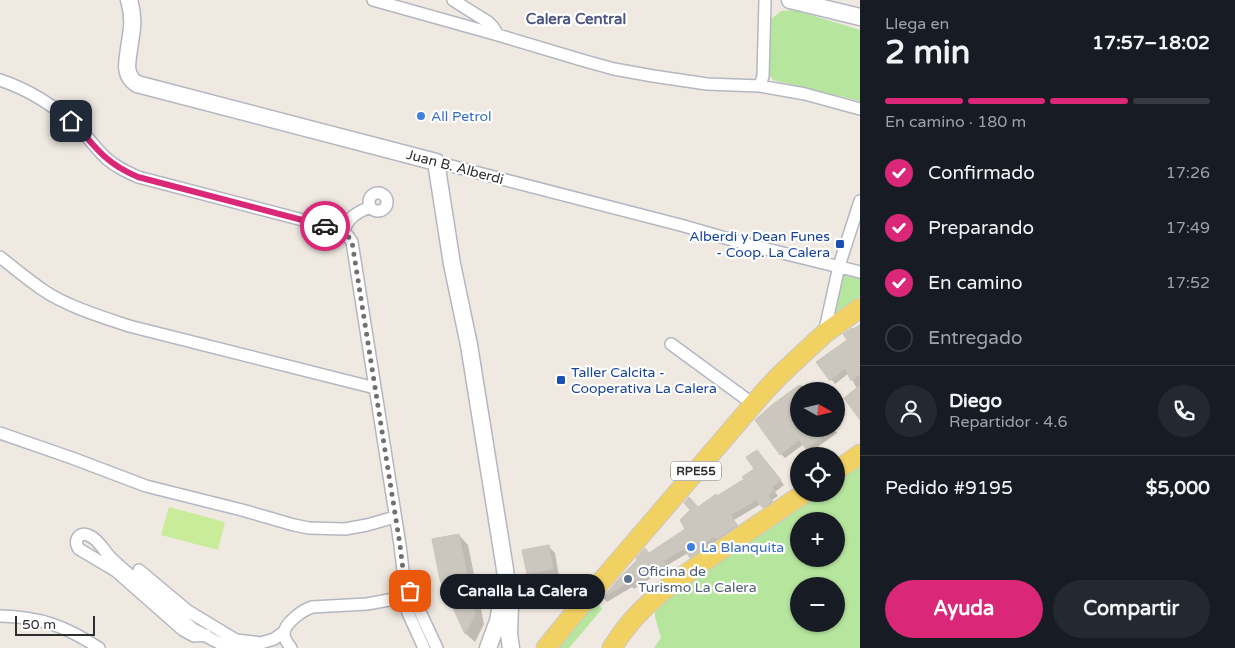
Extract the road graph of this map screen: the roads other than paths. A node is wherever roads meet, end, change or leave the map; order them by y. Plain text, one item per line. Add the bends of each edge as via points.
1 (129, 0) edge
2 (374, 0) edge
3 (453, 0) edge
4 (765, 0) edge
5 (790, 0) edge
6 (860, 17) edge
7 (498, 35) junction
8 (0, 80) edge
9 (760, 86) junction
10 (860, 109) edge
11 (436, 162) junction
12 (860, 201) edge
13 (370, 207) dead end
14 (344, 232) junction
15 (0, 257) edge
16 (839, 266) junction
17 (860, 272) edge
18 (860, 308) edge
19 (824, 334) junction
20 (671, 344) dead end
21 (375, 388) junction
22 (753, 404) junction
23 (0, 434) edge
24 (860, 454) edge
25 (845, 465) edge
26 (791, 502) edge
27 (395, 518) junction
28 (139, 570) dead end
29 (404, 578) junction
30 (506, 578) junction
31 (406, 597) junction
32 (0, 616) edge
33 (284, 632) junction
34 (206, 635) junction
35 (261, 643) junction
36 (99, 648) edge
37 (291, 648) edge
38 (424, 648) edge
39 (438, 648) edge
40 (488, 648) edge
41 (511, 648) edge
42 (546, 648) edge
43 (612, 648) edge

1 - 11 street, Juan B. Alberdi via 133,19 126,67 137,84
2 - 7 street
3 - 7 street via 488,22
4 - 9 street
5 - 6 street
7 - 9 street via 638,73 707,84
8 - 14 street via 42,99 80,130 114,165 138,177
9 - 10 street
11 - 16 street, Juan B. Alberdi
11 - 30 street
12 - 16 street
13 - 14 street via 350,219
14 - 21 street via 352,242
15 - 21 street via 43,291 107,319
16 - 17 street, Juan B. Alberdi
16 - 19 street
18 - 19 main road, RPE55
19 - 22 main road, RPE55
20 - 22 street
21 - 27 street
22 - 42 main road, RPE55
23 - 27 street via 158,490 294,525 345,529
24 - 25 main road
26 - 43 main road via 668,586 631,620
27 - 29 street
28 - 35 street via 201,620 236,640
29 - 31 street
29 - 39 street
30 - 40 street via 498,621
30 - 41 street
31 - 33 street via 367,604 312,607 297,615
31 - 38 street via 408,613
32 - 36 street via 48,622 78,634
33 - 35 street
33 - 37 street
34 - 34 street via 184,622 110,558 92,536 82,534 78,537 79,549 116,572 183,630 194,636
34 - 35 street via 226,646

